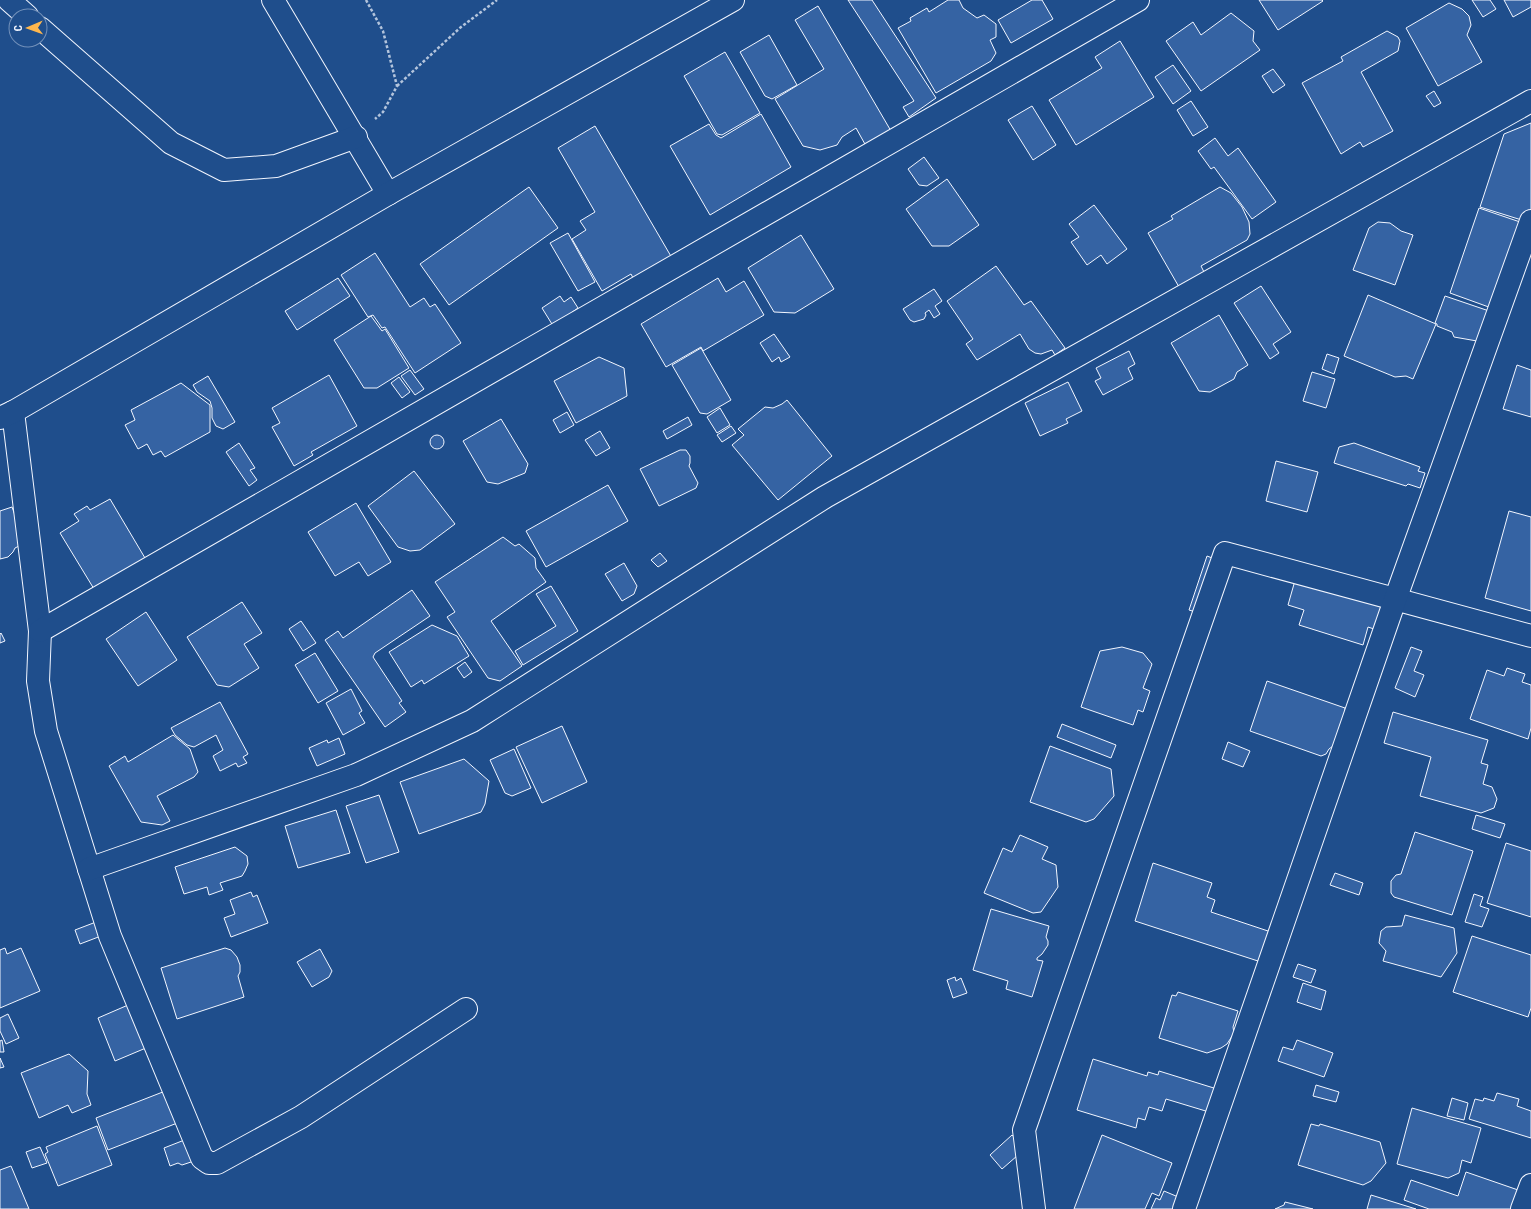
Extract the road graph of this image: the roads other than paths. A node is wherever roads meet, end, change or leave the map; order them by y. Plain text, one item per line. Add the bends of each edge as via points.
1 (8, 0) edge
2 (273, 0) edge
3 (733, 0) edge
4 (1138, 0) edge
5 (18, 8) edge
6 (48, 35) edge
7 (1531, 101) edge
8 (356, 137) junction
9 (388, 194) junction
10 (1531, 221) edge
11 (7, 415) edge
12 (1396, 600) junction
13 (40, 631) junction
14 (1531, 636) edge
15 (89, 869) junction
16 (466, 1009) dead end
17 (1531, 1185) edge
18 (1034, 1209) edge
19 (1184, 1209) edge
20 (1522, 1209) edge

1 - 5 street
2 - 8 street
3 - 9 street
4 - 13 street
6 - 8 street via 171,144 224,170 276,166
7 - 15 street via 825,497 472,721 356,774
8 - 9 street
9 - 11 street
10 - 12 street
11 - 13 street
12 - 14 street
12 - 18 street via 1225,553 1024,1130
12 - 19 street
13 - 15 street via 38,681 46,731
15 - 16 street via 110,936 202,1158 209,1163 217,1163 301,1117
17 - 20 street

